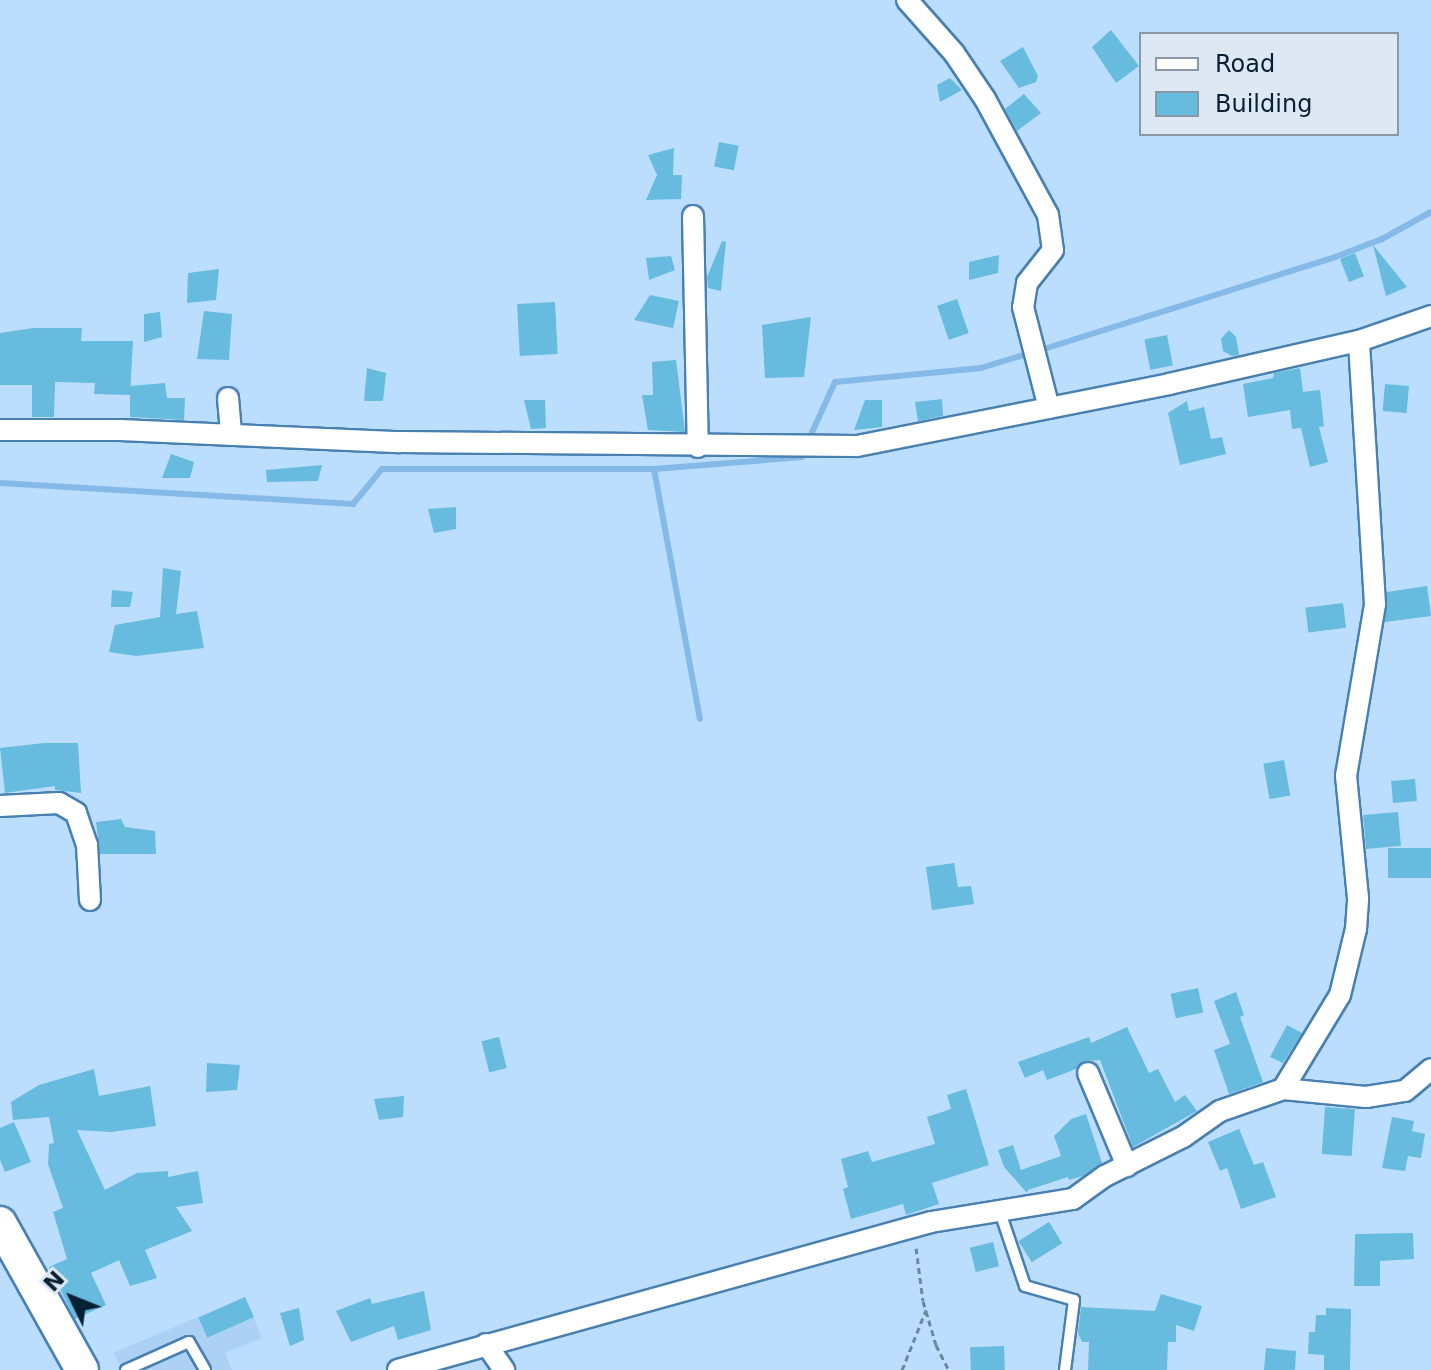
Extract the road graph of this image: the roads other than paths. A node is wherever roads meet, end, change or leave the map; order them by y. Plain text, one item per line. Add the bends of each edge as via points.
1 (907, 0) edge
2 (693, 216) dead end
3 (1431, 316) edge
4 (1359, 341) junction
5 (228, 398) dead end
6 (1049, 408) junction
7 (0, 430) edge
8 (231, 435) junction
9 (698, 447) junction
10 (0, 806) edge
11 (90, 900) dead end
12 (1431, 1069) edge
13 (1088, 1073) dead end
14 (1283, 1089) junction
15 (1127, 1166) junction
16 (1000, 1212) junction
17 (0, 1223) edge
18 (486, 1344) junction
19 (82, 1370) edge
20 (126, 1370) edge
21 (205, 1370) edge
22 (398, 1370) edge
23 (504, 1370) edge
24 (1065, 1370) edge

1 - 6 street via 977,87 1048,215 1053,250 1027,283 1023,307
2 - 9 street
3 - 4 street
4 - 6 street
4 - 14 street via 1375,604 1346,776 1358,898 1356,929 1340,995
5 - 8 street
6 - 9 street via 857,446
7 - 8 street
8 - 9 street
10 - 11 street via 59,803 76,813 87,845
12 - 14 street via 1405,1091 1366,1097
13 - 15 street
14 - 15 street via 1220,1111
15 - 16 street via 1073,1199
16 - 18 street via 927,1223
16 - 24 lane via 1025,1286 1074,1300
17 - 19 main road
18 - 22 street
18 - 23 street
20 - 21 lane via 189,1342

